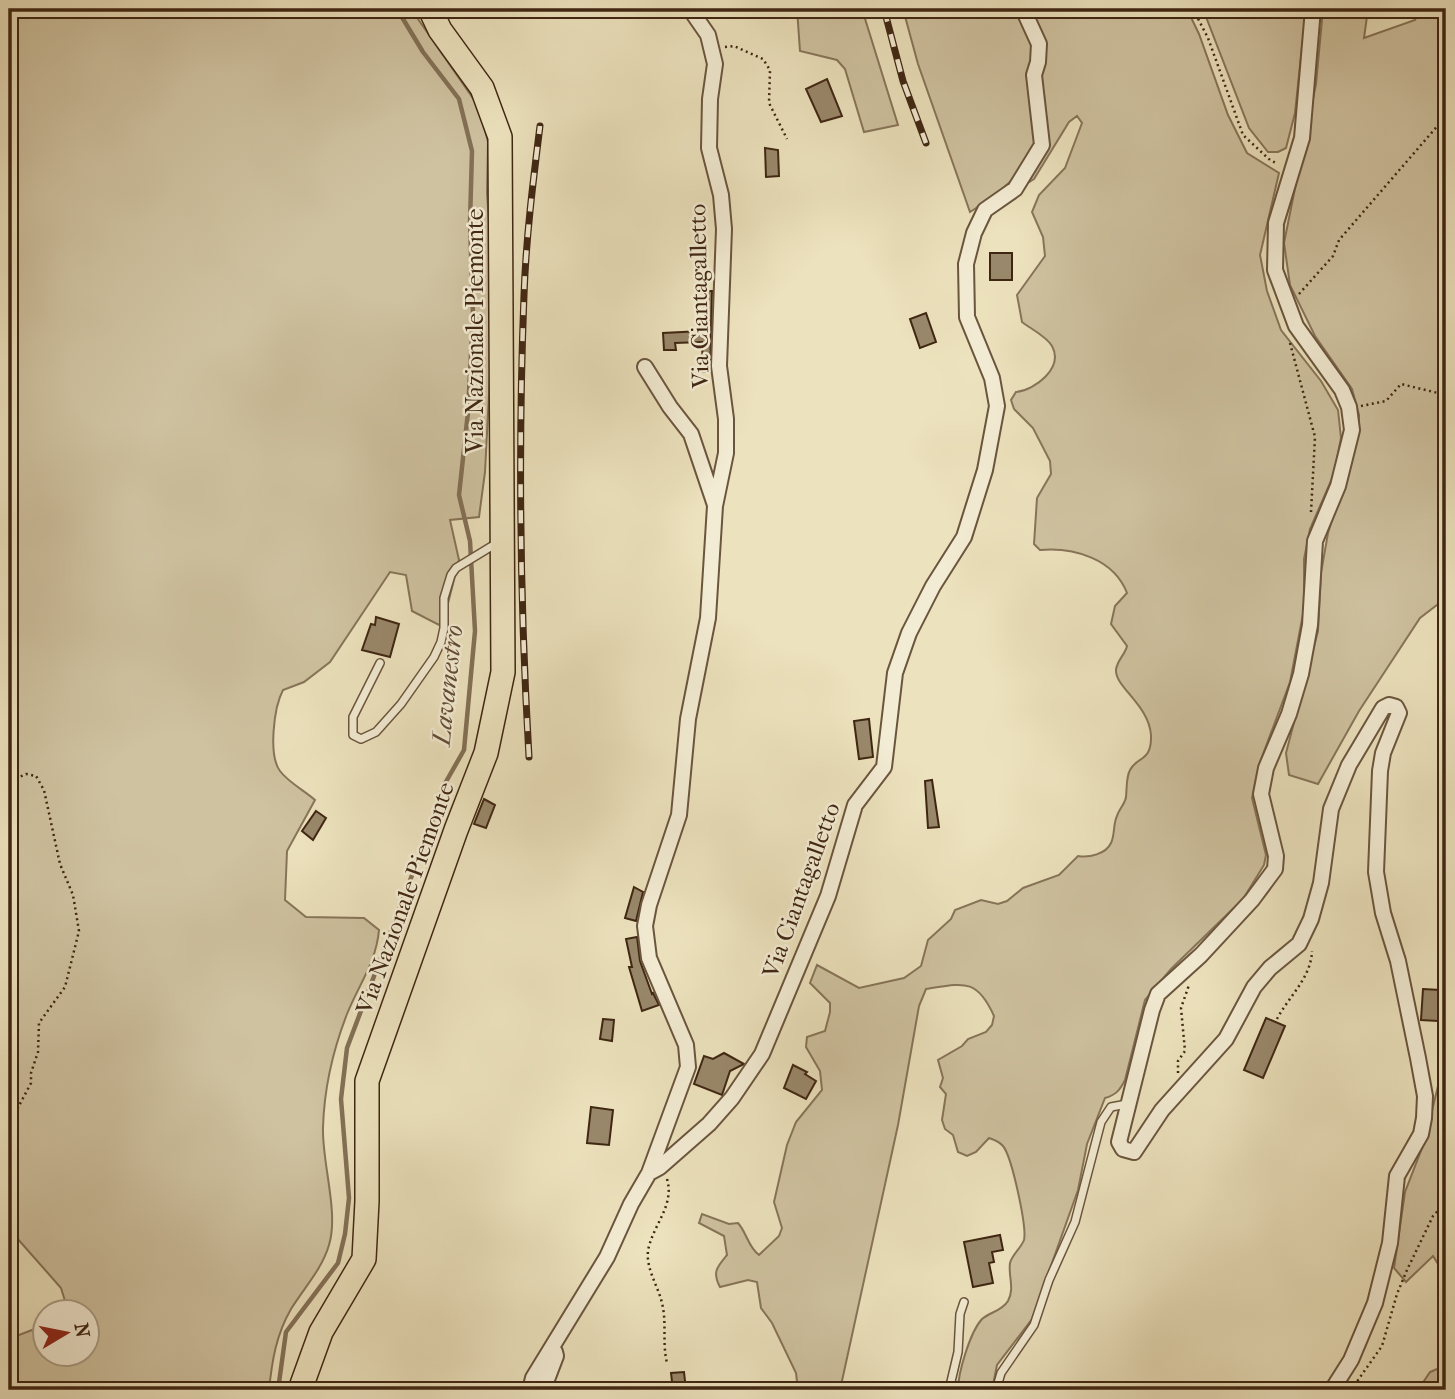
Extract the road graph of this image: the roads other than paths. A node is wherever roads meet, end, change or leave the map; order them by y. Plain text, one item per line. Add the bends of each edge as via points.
1 (430, 9) edge
2 (690, 9) edge
3 (1023, 9) edge
4 (1313, 9) edge
5 (645, 367) dead end
6 (715, 506) junction
7 (497, 543) junction
8 (380, 663) dead end
9 (1127, 1104) junction
10 (654, 1170) junction
11 (964, 1302) dead end
12 (552, 1344) junction
13 (300, 1390) edge
14 (530, 1390) edge
15 (543, 1390) edge
16 (948, 1390) edge
17 (996, 1390) edge
18 (1332, 1390) edge

1 - 7 main road, Via Nazionale Piemonte via 482,88 500,137
2 - 6 street, Via Ciantagalletto via 708,35 715,64 709,148 724,229 719,366 726,453
3 - 10 street, Via Ciantagalletto via 1039,44 1034,75 1042,145 1014,189 985,210 966,264 967,317 992,377 997,406 972,513 964,537 909,634 895,673 884,767 855,805 828,896 762,1054 709,1124
4 - 9 street via 1302,138 1276,223 1275,270 1296,326 1342,390 1352,430 1338,486 1315,541 1310,625 1301,674 1261,794 1275,869 1236,918 1158,994
5 - 6 street, Via Ciantagalletto via 691,434
6 - 10 street, Via Ciantagalletto via 708,618 688,719 678,815 645,926 649,958 688,1058
7 - 8 lane via 451,575 444,598 444,628 434,657 401,704 376,732 361,739 352,735 353,717
7 - 13 main road, Via Nazionale Piemonte via 503,672 486,753 367,1081 364,1259 321,1332
9 - 17 lane via 1111,1107 1101,1122 1075,1223 1034,1325
9 - 18 street via 1119,1142 1123,1149 1134,1152 1162,1110 1226,1039 1254,986 1298,944 1311,919 1331,809 1367,733 1383,708 1393,705 1399,713 1380,771 1376,872 1418,1058 1424,1118 1421,1134 1397,1177 1390,1243 1375,1303 1351,1360
10 - 12 street, Via Ciantagalletto
11 - 16 lane
12 - 14 street, Via Ciantagalletto
12 - 15 street via 555,1356

